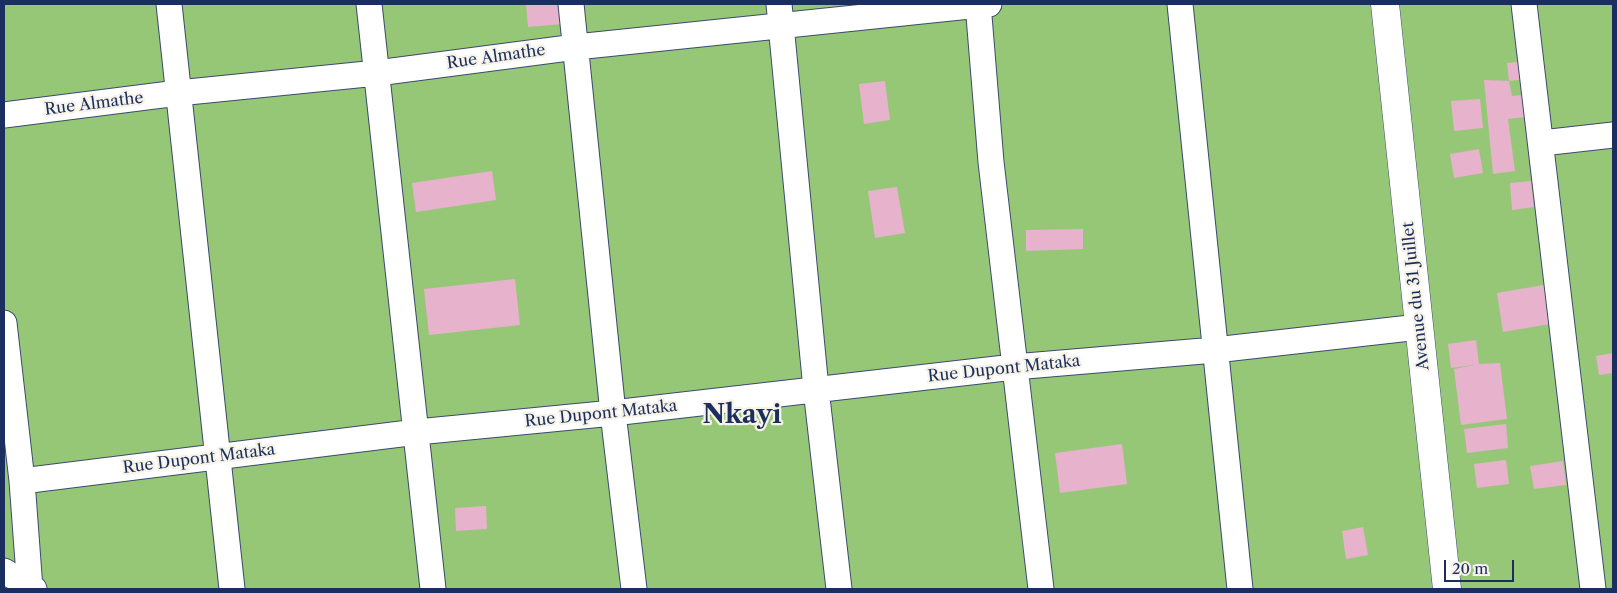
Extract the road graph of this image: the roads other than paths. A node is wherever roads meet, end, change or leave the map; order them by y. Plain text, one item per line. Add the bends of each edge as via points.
1 (169, 4) edge
2 (369, 4) edge
3 (571, 4) edge
4 (982, 4) edge
5 (1180, 4) edge
6 (1385, 4) edge
7 (1524, 4) edge
8 (781, 14) edge
9 (576, 47) junction
10 (377, 73) junction
11 (178, 93) junction
12 (4, 115) edge
13 (1613, 135) edge
14 (1542, 143) junction
15 (4, 322) edge
16 (1419, 327) junction
17 (1215, 350) junction
18 (1014, 367) junction
19 (816, 388) junction
20 (614, 413) junction
21 (417, 432) junction
22 (218, 456) junction
23 (22, 481) junction
24 (4, 571) edge
25 (31, 588) edge
26 (232, 589) edge
27 (433, 589) edge
28 (634, 589) edge
29 (839, 589) edge
30 (1041, 589) edge
31 (1240, 589) edge
32 (1447, 589) edge
33 (1593, 589) edge

1 - 11 street
2 - 10 street
3 - 9 street
4 - 8 street, Rue Almathe
4 - 18 street via 991,162
5 - 17 street
6 - 16 street, Avenue du 31 Juillet
7 - 14 street
8 - 9 street, Rue Almathe
8 - 19 street
9 - 10 street, Rue Almathe
9 - 20 street
10 - 11 street, Rue Almathe
10 - 21 street
11 - 12 street, Rue Almathe
11 - 22 street
13 - 14 street
14 - 33 street
15 - 23 street
16 - 17 street, Rue Dupont Mataka
16 - 32 street, Avenue du 31 Juillet
17 - 18 street, Rue Dupont Mataka
17 - 31 street
18 - 19 street, Rue Dupont Mataka
18 - 30 street
19 - 20 street, Rue Dupont Mataka
19 - 29 street
20 - 21 street, Rue Dupont Mataka
20 - 28 street
21 - 22 street, Rue Dupont Mataka
21 - 27 street
22 - 23 street, Rue Dupont Mataka
22 - 26 street
23 - 25 street
24 - 25 street

